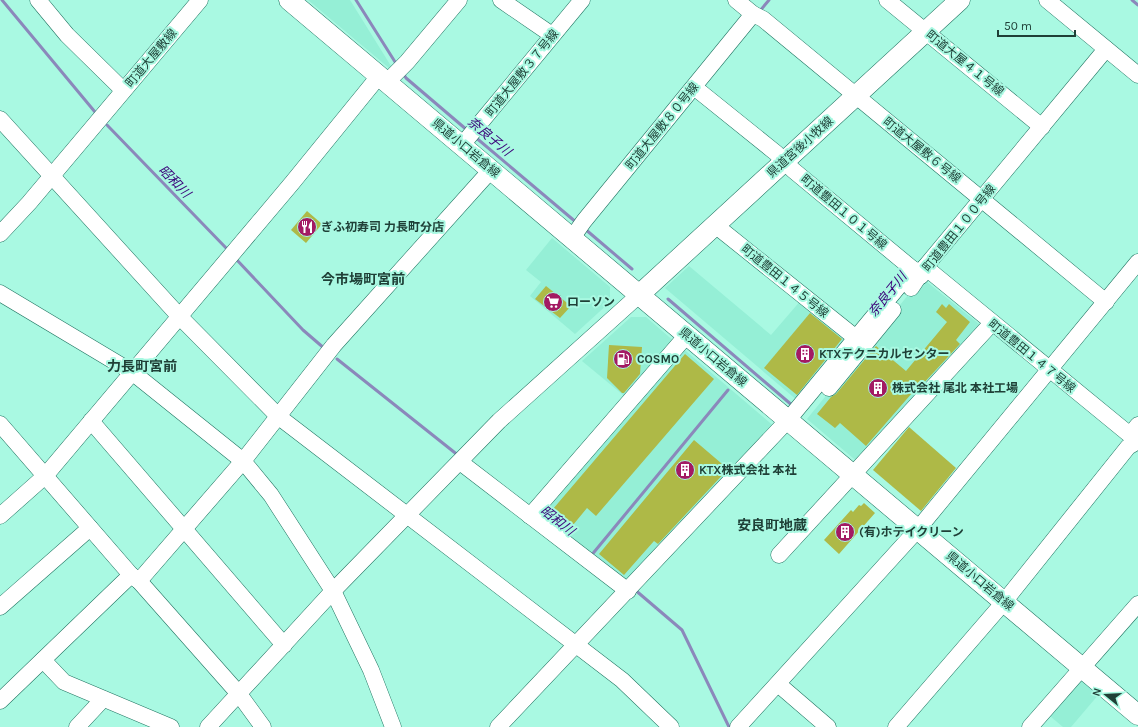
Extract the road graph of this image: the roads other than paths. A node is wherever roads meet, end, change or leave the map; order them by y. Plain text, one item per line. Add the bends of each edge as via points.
1 (200, 0) edge
2 (289, 0) edge
3 (459, 0) edge
4 (501, 0) edge
5 (582, 0) edge
6 (736, 0) edge
7 (887, 0) edge
8 (960, 0) edge
9 (1047, 0) edge
10 (44, 2) edge
11 (753, 14) junction
12 (926, 32) junction
13 (552, 35) junction
14 (1106, 49) junction
15 (1138, 75) edge
16 (383, 79) junction
17 (694, 87) junction
18 (123, 90) junction
19 (856, 96) junction
20 (0, 119) edge
21 (1042, 127) junction
22 (462, 145) junction
23 (784, 161) junction
24 (492, 170) junction
25 (52, 176) junction
26 (982, 199) junction
27 (715, 225) junction
28 (0, 234) edge
29 (572, 238) junction
30 (1138, 263) edge
31 (920, 271) junction
32 (0, 293) edge
33 (634, 299) junction
34 (1106, 302) junction
35 (180, 316) junction
36 (992, 323) junction
37 (687, 335) junction
38 (856, 338) junction
39 (132, 372) junction
40 (1047, 372) junction
41 (279, 417) junction
42 (91, 421) junction
43 (0, 424) edge
44 (793, 424) junction
45 (1135, 437) edge
46 (463, 459) junction
47 (243, 462) junction
48 (45, 476) junction
49 (854, 476) junction
50 (533, 513) junction
51 (408, 515) junction
52 (0, 516) edge
53 (90, 528) junction
54 (184, 528) junction
55 (918, 530) junction
56 (779, 555) dead end
57 (135, 578) junction
58 (631, 588) junction
59 (333, 591) junction
60 (1004, 602) junction
61 (1138, 604) edge
62 (0, 608) edge
63 (576, 644) junction
64 (284, 645) junction
65 (43, 660) junction
66 (1082, 668) junction
67 (778, 684) junction
68 (239, 694) junction
69 (104, 699) junction
70 (0, 701) edge
71 (1138, 715) edge
72 (77, 727) edge
73 (170, 727) edge
74 (208, 727) edge
75 (263, 727) edge
76 (393, 727) edge
77 (498, 727) edge
78 (671, 727) edge
79 (738, 727) edge
80 (828, 727) edge
81 (896, 727) edge
82 (1030, 727) edge

1 - 18 street, 町道大屋敷線
2 - 16 main road, 県道小口岩倉線
3 - 16 street via 408,62
4 - 13 street
5 - 13 street, 町道大屋敷３７号線
6 - 11 street, 町道大屋敷６号線
7 - 12 street, 町道大屋４１号線
8 - 12 main road, 県道宮後小牧線
9 - 14 street
10 - 18 street via 67,35
11 - 17 street, 町道大屋敷８０号線
11 - 19 street, 町道大屋敷６号線 via 763,19
12 - 19 main road, 県道宮後小牧線
12 - 21 street, 町道大屋４１号線
13 - 22 street, 町道大屋敷３７号線
14 - 15 street
14 - 21 street, 町道豊田１００号線
16 - 22 main road, 県道小口岩倉線
16 - 35 street
17 - 23 street, 町道豊田１０１号線
17 - 29 street, 町道大屋敷８０号線
18 - 25 street, 町道大屋敷線
19 - 23 main road, 県道宮後小牧線
19 - 26 street, 町道大屋敷６号線
20 - 25 street
21 - 26 street, 町道豊田１００号線
22 - 24 main road, 県道小口岩倉線
23 - 27 main road, 県道宮後小牧線
23 - 31 street, 町道豊田１０１号線
24 - 29 main road, 県道小口岩倉線
24 - 41 street via 334,345
25 - 28 street, 町道大屋敷線
25 - 35 street
26 - 31 street, 町道豊田１００号線
26 - 34 street, 町道大屋敷６号線
27 - 33 main road, 県道宮後小牧線
27 - 38 street, 町道豊田１４５号線
29 - 33 main road, 県道小口岩倉線
30 - 34 street
31 - 36 street, 町道豊田１４７号線
31 - 38 street
31 - 44 street, 町道豊田１００号線
32 - 39 street
33 - 37 main road, 県道小口岩倉線
33 - 46 street via 499,422
34 - 40 street
35 - 39 street
35 - 41 street
36 - 40 street, 町道豊田１４７号線
36 - 49 street
37 - 44 main road, 県道小口岩倉線
37 - 50 street
38 - 44 street
39 - 42 street
39 - 47 street
40 - 45 street, 町道豊田１４７号線
40 - 55 street
41 - 47 street
41 - 51 street
42 - 48 street
42 - 54 street
43 - 48 street
44 - 49 main road, 県道小口岩倉線
44 - 58 street
45 - 60 street
46 - 50 street
46 - 51 street
47 - 54 street
47 - 59 street via 271,494
48 - 52 street
48 - 53 street
49 - 55 main road, 県道小口岩倉線
49 - 56 street
50 - 58 street
51 - 59 street
51 - 63 street
53 - 57 street
53 - 62 street
54 - 57 street
54 - 64 street
55 - 60 main road, 県道小口岩倉線
55 - 67 street
57 - 65 street
57 - 68 street
58 - 63 street
59 - 64 street
59 - 76 street via 371,670
60 - 66 main road, 県道小口岩倉線
60 - 81 street
61 - 66 street
63 - 77 street
63 - 78 street via 622,680
64 - 68 street
65 - 69 street via 64,682
65 - 70 street
66 - 71 main road, 県道小口岩倉線
66 - 82 street
67 - 79 street
67 - 80 street
68 - 74 street
68 - 75 street
69 - 72 street
69 - 73 street

